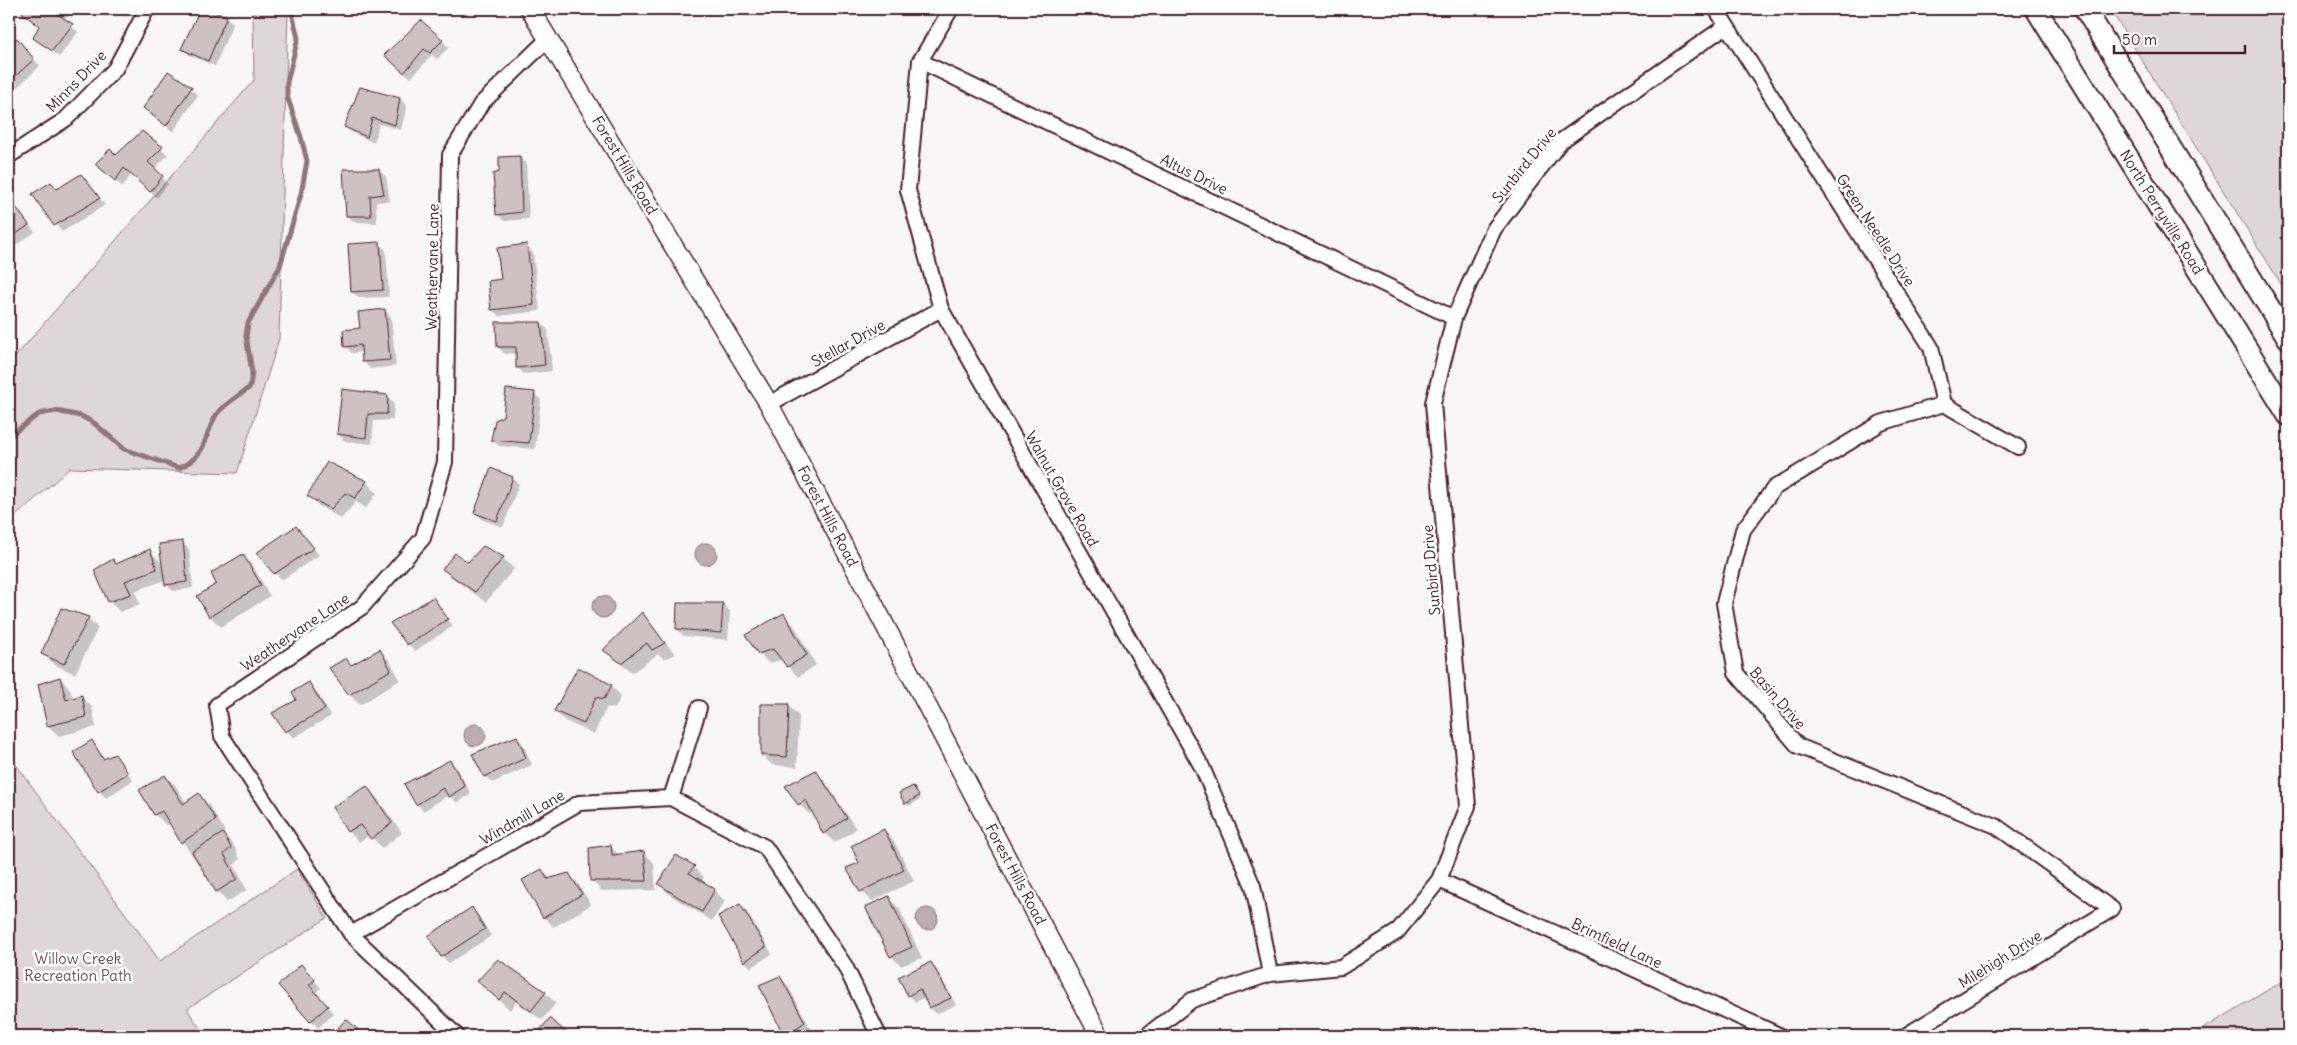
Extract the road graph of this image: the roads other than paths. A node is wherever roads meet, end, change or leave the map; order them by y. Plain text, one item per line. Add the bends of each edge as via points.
1 (146, 9) edge
2 (530, 9) edge
3 (951, 9) edge
4 (1716, 9) edge
5 (2036, 9) edge
6 (2085, 9) edge
7 (1726, 26) junction
8 (548, 39) junction
9 (920, 60) junction
10 (9, 156) edge
11 (941, 309) junction
12 (1454, 318) junction
13 (2288, 338) edge
14 (769, 404) junction
15 (1944, 404) junction
16 (2288, 415) edge
17 (2018, 447) dead end
18 (699, 708) dead end
19 (671, 798) junction
20 (1439, 880) junction
21 (2112, 909) joint
22 (352, 934) junction
23 (1270, 974) junction
24 (457, 1036) edge
25 (879, 1036) edge
26 (1100, 1036) edge
27 (1146, 1036) edge
28 (1781, 1036) edge
29 (1905, 1036) edge

1 - 10 street, Minns Drive via 115,69 66,119
2 - 8 street, Forest Hills Road
3 - 9 street, Walnut Grove Road
4 - 7 street, Green Needle Drive
5 - 16 main road, North Perryville Road
6 - 13 main road
7 - 12 street, Sunbird Drive via 1561,140 1494,229
7 - 15 street, Green Needle Drive via 1931,347
8 - 14 street, Forest Hills Road
8 - 22 street, Weathervane Lane via 481,104 450,155 445,462 422,538 362,607 217,704 222,736
9 - 11 street, Walnut Grove Road via 908,190
9 - 12 street, Altus Drive
11 - 14 street, Stellar Drive
11 - 23 street, Walnut Grove Road via 1202,767 1253,886
12 - 20 street, Sunbird Drive via 1433,403 1468,806
14 - 26 street, Forest Hills Road
15 - 17 street
15 - 21 street, Basin Drive via 1880,423 1774,488 1743,530 1724,603 1736,673 1798,746 1996,826
18 - 19 street
19 - 22 street, Windmill Lane via 579,802
19 - 25 street, Windmill Lane via 766,847 845,966
20 - 23 street, Sunbird Drive via 1397,932 1341,967
20 - 28 street, Brimfield Lane
21 - 29 street, Milehigh Drive
22 - 24 street, Weathervane Lane
23 - 27 street, Sunbird Drive via 1192,1000

